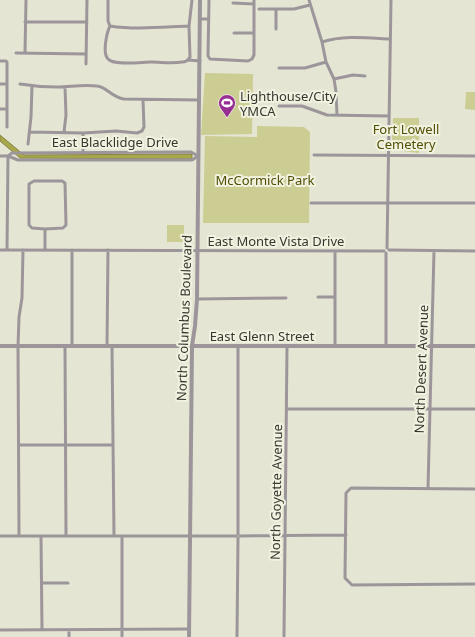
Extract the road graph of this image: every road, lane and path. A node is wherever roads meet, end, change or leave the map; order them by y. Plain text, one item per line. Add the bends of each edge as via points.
1 (26, 0) edge
2 (87, 0) edge
3 (108, 0) edge
4 (192, 0) edge
5 (200, 0) edge
6 (210, 0) edge
7 (309, 0) edge
8 (392, 0) edge
9 (254, 2) edge
10 (233, 3) dead end
11 (310, 5) junction
12 (260, 9) dead end
13 (276, 9) junction
14 (200, 19) junction
15 (209, 19) junction
16 (25, 22) junction
17 (87, 22) junction
18 (110, 26) junction
19 (189, 26) junction
20 (276, 28) dead end
21 (234, 33) dead end
22 (253, 33) junction
23 (390, 38) junction
24 (322, 42) junction
25 (16, 52) dead end
26 (25, 53) junction
27 (86, 54) junction
28 (188, 60) junction
29 (0, 61) edge
30 (200, 61) junction
31 (326, 62) junction
32 (86, 64) dead end
33 (279, 68) dead end
34 (365, 76) dead end
35 (334, 79) junction
36 (0, 84) edge
37 (7, 84) junction
38 (20, 84) dead end
39 (32, 86) junction
40 (65, 87) junction
41 (143, 100) junction
42 (199, 100) junction
43 (279, 106) dead end
44 (0, 109) edge
45 (7, 110) junction
46 (337, 115) junction
47 (389, 116) junction
48 (6, 127) dead end
49 (30, 132) junction
50 (64, 132) junction
51 (83, 134) junction
52 (28, 144) dead end
53 (83, 152) junction
54 (314, 155) dead end
55 (0, 156) edge
56 (8, 156) junction
57 (198, 156) junction
58 (388, 156) junction
59 (475, 156) edge
60 (311, 203) dead end
61 (388, 203) junction
62 (475, 203) edge
63 (45, 229) junction
64 (388, 249) junction
65 (0, 250) edge
66 (7, 250) junction
67 (23, 250) junction
68 (45, 250) junction
69 (72, 250) junction
70 (108, 250) junction
71 (197, 250) junction
72 (335, 251) junction
73 (434, 251) junction
74 (475, 251) edge
75 (385, 252) junction
76 (318, 297) dead end
77 (335, 297) junction
78 (286, 298) dead end
79 (197, 299) junction
80 (0, 346) edge
81 (18, 346) junction
82 (64, 346) junction
83 (72, 346) junction
84 (110, 346) junction
85 (192, 346) junction
86 (238, 346) junction
87 (335, 346) junction
88 (386, 346) junction
89 (432, 346) junction
90 (475, 346) edge
91 (287, 347) junction
92 (287, 409) junction
93 (430, 409) junction
94 (475, 409) edge
95 (19, 445) junction
96 (113, 445) junction
97 (66, 446) junction
98 (428, 488) junction
99 (475, 489) edge
100 (66, 535) junction
101 (346, 535) junction
102 (0, 536) edge
103 (19, 536) junction
104 (42, 536) junction
105 (114, 536) junction
106 (122, 536) junction
107 (190, 536) junction
108 (238, 536) junction
109 (286, 536) junction
110 (42, 583) junction
111 (68, 583) dead end
112 (475, 584) edge
113 (189, 629) junction
114 (0, 630) edge
115 (42, 630) junction
116 (69, 630) junction
117 (122, 630) junction
118 (69, 637) edge
119 (122, 637) edge
120 (189, 637) edge
121 (237, 637) edge
122 (284, 637) edge

1 - 16 street
2 - 17 street
3 - 18 street
4 - 19 street
5 - 14 street, North Columbus Boulevard
6 - 15 street
7 - 11 street
8 - 23 street
9 - 10 street
9 - 22 street
11 - 13 street via 294,9
11 - 24 street
12 - 13 street
13 - 20 street
14 - 15 street
14 - 30 street, North Columbus Boulevard
15 - 22 street via 210,59 252,59
16 - 17 street
16 - 26 street
17 - 27 street
18 - 19 street
18 - 28 street via 107,33 106,55 111,61 129,64 172,64
19 - 28 street
21 - 22 street
23 - 24 street via 342,37
23 - 47 street
24 - 31 street
25 - 26 street
26 - 27 street
27 - 32 street
28 - 30 street
29 - 37 street via 7,62
30 - 42 street, North Columbus Boulevard
31 - 33 street via 305,68
31 - 35 street
34 - 35 street via 353,75
35 - 46 street
36 - 37 street
37 - 45 street
38 - 39 street
39 - 40 street
39 - 49 street
40 - 41 street via 97,86 117,98
40 - 50 street
41 - 42 street
41 - 51 street via 142,131
42 - 57 street, North Columbus Boulevard
43 - 46 street via 302,106 323,114
44 - 45 street
45 - 48 street
46 - 47 street
47 - 58 street
49 - 50 street
49 - 52 street
50 - 51 street
51 - 53 street
53 - 56 street, East Blacklidge Drive via 12,152
53 - 57 street, East Blacklidge Drive via 191,152
54 - 58 street
55 - 56 street, East Blacklidge Drive
56 - 57 street, East Blacklidge Drive via 18,160 192,160
56 - 66 street
57 - 71 street, North Columbus Boulevard
58 - 59 street
58 - 61 street
60 - 61 street
61 - 62 street
61 - 64 street
63 - 63 street via 32,228 29,225 29,184 34,181 62,181 66,183 66,225 63,228
63 - 68 street
64 - 73 street
64 - 75 street
65 - 66 street, East Monte Vista Drive
66 - 67 street, East Monte Vista Drive
67 - 68 street, East Monte Vista Drive
67 - 81 street
68 - 69 street, East Monte Vista Drive
69 - 70 street, East Monte Vista Drive
69 - 83 street
70 - 71 street, East Monte Vista Drive
70 - 84 street
71 - 72 street, East Monte Vista Drive
71 - 79 street, North Columbus Boulevard
72 - 75 street, East Monte Vista Drive
72 - 77 street
73 - 74 street
73 - 89 street, North Desert Avenue
75 - 88 street
76 - 77 street
77 - 87 street
78 - 79 street
79 - 85 street, North Columbus Boulevard
80 - 81 street, East Glenn Street
81 - 82 street, East Glenn Street
81 - 95 street
82 - 83 street, East Glenn Street
82 - 97 street
83 - 84 street, East Glenn Street
84 - 85 street, East Glenn Street
84 - 96 street
85 - 86 street, East Glenn Street
85 - 107 street, North Columbus Boulevard
86 - 91 street, East Glenn Street
86 - 108 street
87 - 88 street, East Glenn Street
87 - 91 street, East Glenn Street
88 - 89 street, East Glenn Street
89 - 90 street, East Glenn Street
89 - 93 street, North Desert Avenue
91 - 92 street, North Goyette Avenue
92 - 93 street
92 - 109 street, North Goyette Avenue
93 - 94 street
93 - 98 street, North Desert Avenue
95 - 97 street
95 - 103 street
96 - 97 street
96 - 105 street
97 - 100 street
98 - 99 street
98 - 101 street via 351,488 346,493
100 - 104 street
100 - 105 street
101 - 109 street
101 - 112 street via 345,578 352,585
102 - 103 street
103 - 104 street
104 - 110 street
105 - 106 street
106 - 107 street
106 - 117 street
107 - 108 street
107 - 113 street, North Columbus Boulevard
108 - 109 street
108 - 121 street
109 - 122 street, North Goyette Avenue
110 - 111 street
110 - 115 street
113 - 117 street
113 - 120 street, North Columbus Boulevard
114 - 115 street
115 - 116 street
116 - 117 street
116 - 118 street
117 - 119 street

